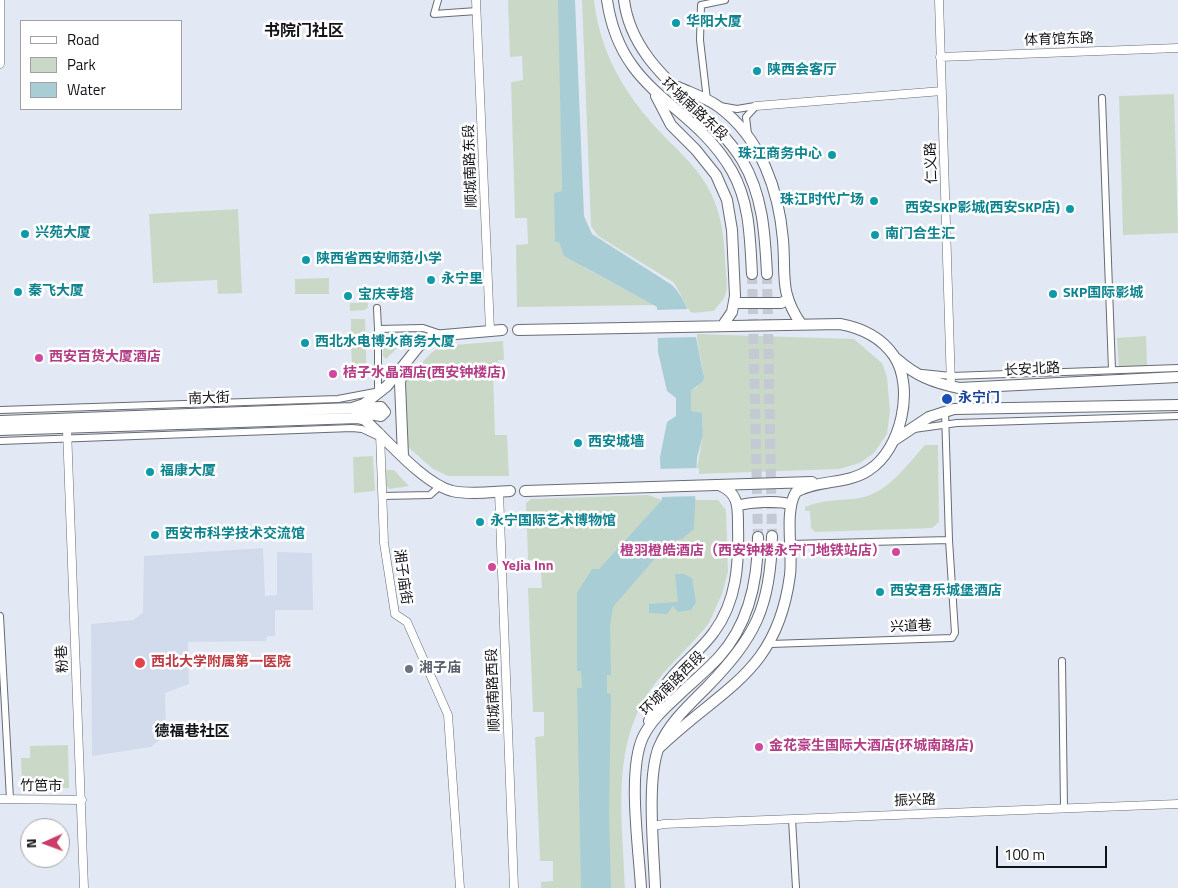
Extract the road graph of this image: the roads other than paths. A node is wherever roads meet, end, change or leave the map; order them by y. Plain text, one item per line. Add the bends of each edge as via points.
1 (0, 0) edge
2 (438, 0) edge
3 (476, 0) edge
4 (607, 0) edge
5 (624, 0) edge
6 (725, 0) edge
7 (939, 0) edge
8 (477, 11) junction
9 (0, 20) edge
10 (1178, 48) edge
11 (940, 57) junction
12 (0, 64) edge
13 (670, 84) junction
14 (653, 91) junction
15 (942, 91) junction
16 (1102, 98) dead end
17 (707, 100) junction
18 (718, 106) junction
19 (756, 106) junction
20 (750, 140) junction
21 (752, 274) tunnel mouth
22 (767, 274) tunnel mouth
23 (787, 300) junction
24 (735, 303) junction
25 (377, 308) dead end
26 (801, 324) junction
27 (723, 325) junction
28 (378, 329) junction
29 (490, 330) junction
30 (502, 330) dead end
31 (518, 330) dead end
32 (441, 334) junction
33 (895, 357) junction
34 (403, 367) junction
35 (1178, 368) edge
36 (1112, 370) junction
37 (1178, 377) edge
38 (951, 381) junction
39 (381, 391) junction
40 (1178, 404) edge
41 (352, 408) junction
42 (0, 410) edge
43 (945, 412) junction
44 (1178, 416) edge
45 (346, 418) junction
46 (0, 420) edge
47 (946, 425) junction
48 (0, 430) edge
49 (906, 432) junction
50 (67, 434) junction
51 (380, 435) junction
52 (896, 439) junction
53 (0, 441) edge
54 (400, 452) junction
55 (836, 481) junction
56 (718, 484) junction
57 (440, 486) junction
58 (510, 491) dead end
59 (525, 491) dead end
60 (499, 492) junction
61 (382, 496) junction
62 (791, 505) junction
63 (737, 506) junction
64 (772, 536) tunnel mouth
65 (758, 537) tunnel mouth
66 (949, 540) junction
67 (791, 544) junction
68 (0, 616) edge
69 (770, 644) junction
70 (1062, 661) dead end
71 (643, 737) junction
72 (658, 749) junction
73 (0, 799) edge
74 (10, 799) junction
75 (82, 800) junction
76 (1178, 804) edge
77 (1064, 808) junction
78 (792, 819) junction
79 (653, 826) junction
80 (84, 888) edge
81 (460, 888) edge
82 (514, 888) edge
83 (641, 888) edge
84 (655, 888) edge
85 (796, 888) edge

1 - 9 street
2 - 8 street via 434,14
3 - 8 street, 顺城南路东段
4 - 14 main road, 环城南路东段 via 621,49
5 - 13 main road, 环城南路东段 via 631,27
6 - 17 street via 701,5 700,40
7 - 11 street, 仁义路
8 - 29 street, 顺城南路东段
9 - 12 street
10 - 11 street, 体育馆东路
11 - 15 street, 仁义路
13 - 17 main road
13 - 22 main road, 环城南路东段 via 723,135 750,177 762,212
14 - 21 main road, 环城南路东段 via 710,142 732,171 747,212
14 - 24 main road via 671,124 709,165 725,194 732,230
15 - 19 street
15 - 38 street, 仁义路
16 - 36 street
17 - 18 main road
18 - 19 street via 737,109
18 - 20 main road
19 - 20 street via 746,117
20 - 23 main road via 765,165 777,201
23 - 24 main road via 781,303
23 - 26 main road
24 - 27 main road
25 - 28 street
26 - 27 main road, 长安北路
26 - 33 main road, 长安北路 via 840,324 858,328 872,335
27 - 31 main road, 长安北路
28 - 32 street via 423,328
28 - 39 street
29 - 30 main road
29 - 32 main road
32 - 34 main road, 南大街 via 425,340
33 - 38 main road, 长安北路 via 925,380
33 - 52 main road via 903,393 901,424
34 - 39 main road, 南大街
34 - 54 main road
35 - 36 street
36 - 38 street
37 - 38 main road, 长安北路
39 - 41 main road, 南大街
39 - 42 street via 338,399
40 - 43 main road via 954,409
41 - 45 main road via 381,407 385,412 381,416 361,414
41 - 46 main road, 南大街
43 - 47 street, 兴道巷
43 - 49 main road via 929,417
44 - 47 street
45 - 50 main road, 南大街
45 - 51 main road, 南大街 via 365,420
47 - 49 street
47 - 66 street, 兴道巷
48 - 50 main road, 南大街
49 - 52 main road
50 - 51 street via 352,428
50 - 53 street
50 - 75 street, 粉巷
51 - 54 main road, 南大街
51 - 61 street, 湘子庙街
52 - 55 main road via 890,451 870,470 855,478
54 - 57 main road, 南大街 via 424,476
55 - 56 main road
55 - 62 main road via 803,488 796,492
56 - 59 main road
56 - 63 main road via 729,489
57 - 60 main road, 南大街 via 468,493
57 - 61 street via 430,495
58 - 60 main road, 南大街
60 - 82 street, 顺城南路西段
61 - 81 street, 湘子庙街 via 384,543 395,614 407,622 448,715
62 - 63 main road via 768,502
62 - 67 main road
63 - 71 main road via 736,581 730,601 714,632 665,686
64 - 72 main road, 环城南路西段 via 766,598 750,636 728,665 676,719
65 - 71 main road, 环城南路西段 via 750,603 732,640 719,657 659,714
66 - 67 street
66 - 69 street, 兴道巷 via 955,633 952,638
67 - 69 main road via 788,592
68 - 74 street
69 - 72 main road via 748,672
70 - 77 street
71 - 83 main road, 环城南路西段 via 636,772
72 - 79 main road, 环城南路西段 via 653,779
73 - 74 street, 竹笆市
74 - 75 street, 竹笆市
75 - 80 street, 粉巷
76 - 77 street, 振兴路
77 - 78 street, 振兴路
78 - 79 street, 振兴路
78 - 85 street
79 - 84 main road, 环城南路西段

